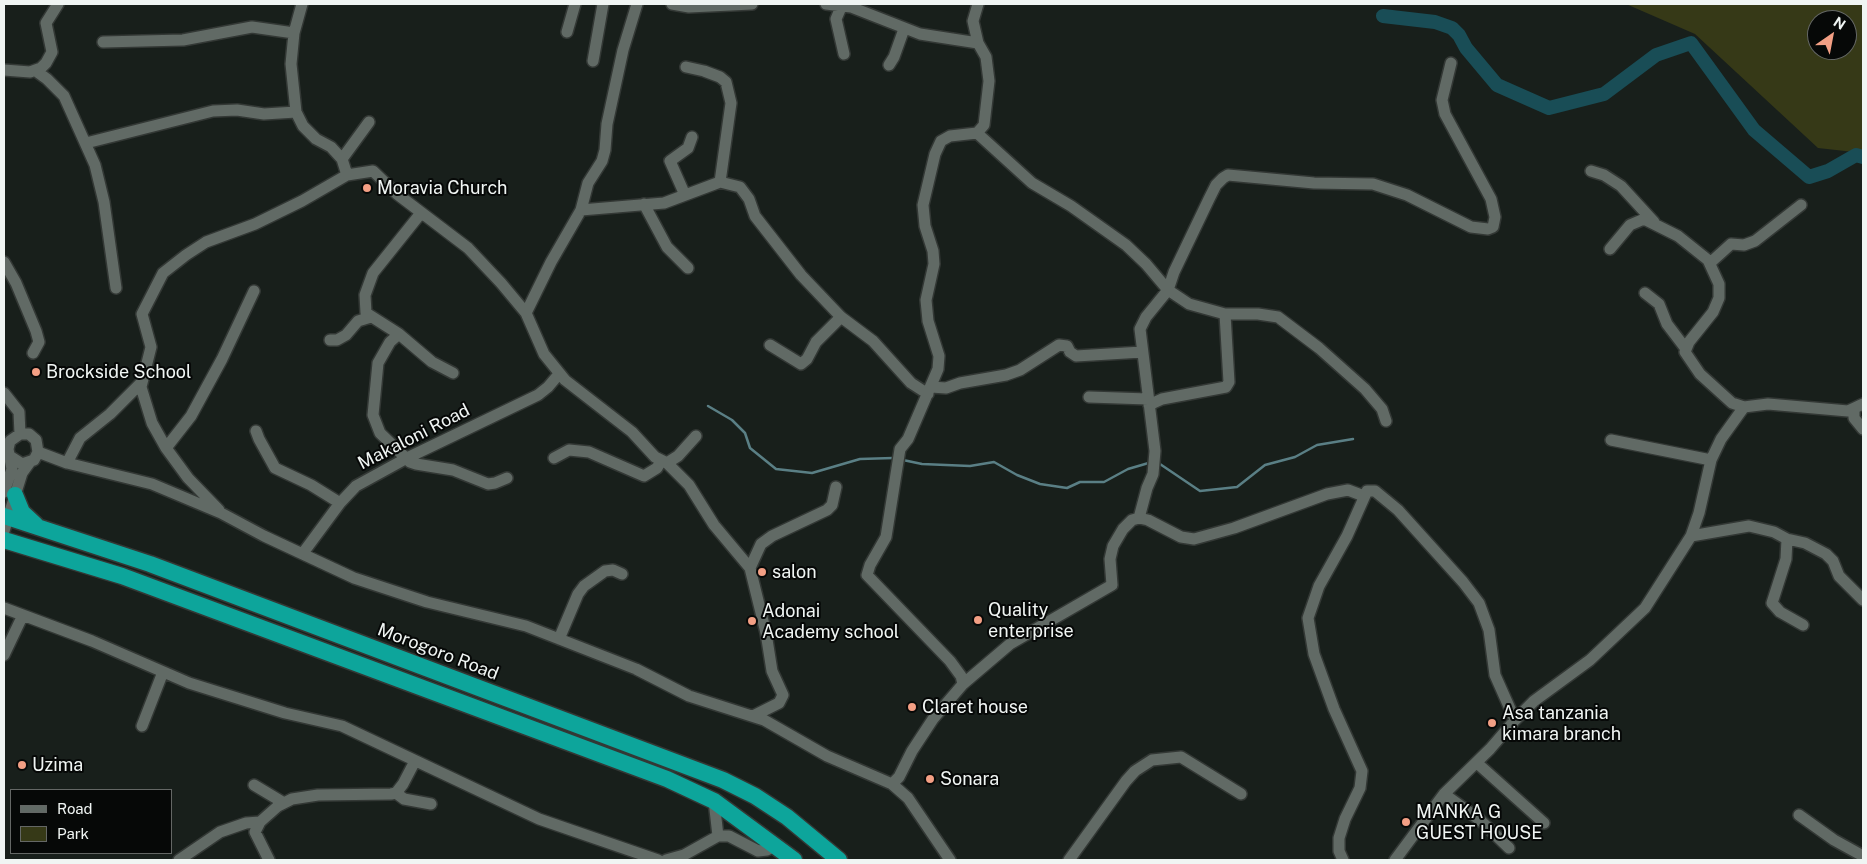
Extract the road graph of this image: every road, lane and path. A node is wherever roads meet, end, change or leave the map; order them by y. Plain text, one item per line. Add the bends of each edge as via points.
1 (58, 4) edge
2 (302, 4) edge
3 (575, 4) edge
4 (603, 4) edge
5 (637, 4) edge
6 (672, 4) edge
7 (750, 4) edge
8 (826, 4) edge
9 (978, 4) edge
10 (842, 5) edge
11 (904, 29) junction
12 (567, 32) dead end
13 (294, 33) junction
14 (103, 42) dead end
15 (978, 43) junction
16 (844, 54) dead end
17 (593, 61) dead end
18 (1451, 63) dead end
19 (889, 65) dead end
20 (686, 68) dead end
21 (4, 70) edge
22 (36, 71) junction
23 (296, 112) junction
24 (369, 122) dead end
25 (977, 132) junction
26 (692, 137) dead end
27 (86, 143) junction
28 (342, 158) junction
29 (1591, 171) dead end
30 (347, 175) junction
31 (720, 182) junction
32 (685, 196) junction
33 (644, 204) junction
34 (1801, 205) dead end
35 (581, 210) junction
36 (421, 213) junction
37 (1655, 224) junction
38 (1610, 249) dead end
39 (4, 262) edge
40 (1710, 263) junction
41 (688, 268) dead end
42 (116, 288) dead end
43 (1168, 290) junction
44 (254, 291) dead end
45 (1645, 293) dead end
46 (526, 314) junction
47 (1225, 314) junction
48 (372, 317) junction
49 (841, 317) junction
50 (399, 334) junction
51 (330, 340) dead end
52 (770, 345) dead end
53 (1686, 349) junction
54 (1142, 352) junction
55 (33, 353) dead end
56 (454, 373) dead end
57 (559, 374) junction
58 (141, 382) junction
59 (930, 391) junction
60 (4, 393) edge
61 (1089, 397) dead end
62 (1148, 402) junction
63 (1859, 407) edge
64 (1744, 408) junction
65 (1386, 421) dead end
66 (1863, 429) edge
67 (256, 431) dead end
68 (20, 434) junction
69 (696, 436) dead end
70 (1611, 440) dead end
71 (6, 444) edge
72 (166, 448) junction
73 (38, 452) junction
74 (11, 457) junction
75 (407, 458) junction
76 (554, 458) dead end
77 (1710, 460) junction
78 (30, 462) junction
79 (66, 462) junction
80 (666, 464) junction
81 (507, 478) dead end
82 (836, 487) dead end
83 (9, 494) edge
84 (1364, 496) junction
85 (340, 503) junction
86 (221, 512) junction
87 (1139, 518) junction
88 (5, 521) edge
89 (38, 527) junction
90 (1691, 536) junction
91 (1787, 539) junction
92 (4, 540) edge
93 (32, 547) junction
94 (303, 553) junction
95 (4, 554) edge
96 (750, 568) junction
97 (622, 574) dead end
98 (1863, 600) edge
99 (4, 608) edge
100 (23, 615) junction
101 (1803, 625) dead end
102 (559, 639) junction
103 (4, 655) edge
104 (163, 672) junction
105 (963, 684) junction
106 (753, 716) junction
107 (1514, 720) junction
108 (142, 726) dead end
109 (415, 761) junction
110 (1478, 763) junction
111 (892, 784) junction
112 (254, 785) dead end
113 (396, 793) junction
114 (1241, 794) dead end
115 (1444, 794) junction
116 (714, 801) junction
117 (284, 803) junction
118 (431, 804) dead end
119 (1799, 815) dead end
120 (260, 822) junction
121 (1544, 823) dead end
122 (718, 836) junction
123 (774, 846) junction
124 (1509, 848) dead end
125 (1863, 856) edge
126 (180, 860) edge
127 (269, 860) edge
128 (658, 860) edge
129 (666, 860) edge
130 (794, 860) edge
131 (839, 860) edge
132 (950, 860) edge
133 (1069, 860) edge
134 (1343, 860) edge
135 (1395, 860) edge

1 - 22 street via 46,23 52,52
2 - 13 street
3 - 12 street
4 - 17 street
5 - 35 street via 623,50 607,124 605,150 588,183
6 - 7 street via 688,7
8 - 10 street
9 - 15 street via 973,21
10 - 11 street
10 - 16 street via 836,19
11 - 15 street
11 - 19 street
13 - 14 street via 252,27 183,40
13 - 23 street via 292,64
15 - 25 street via 986,58 989,80 984,125
18 - 43 street via 1442,100 1445,114 1490,199 1496,217 1493,227 1472,227 1407,195 1373,184 1314,184 1228,175 1216,185
20 - 31 street via 704,71 726,82 731,103
21 - 22 street
22 - 27 street via 60,90
23 - 27 street via 213,111
23 - 28 street via 303,126
24 - 28 street
25 - 43 street via 1032,183 1126,245
25 - 59 street via 950,136 941,141 923,205 934,264 928,321 939,356 938,370
26 - 32 street via 688,148 670,161
27 - 42 street via 100,182
28 - 30 street
29 - 37 street via 1620,186
30 - 36 street via 373,171
30 - 58 street via 255,224 206,242 163,274 142,314 151,347
31 - 32 street
31 - 49 street via 740,186 755,216 775,243
32 - 33 street via 664,203
33 - 35 street
33 - 41 street via 667,247
34 - 40 street via 1755,241 1748,245 1731,244
35 - 46 street
36 - 46 street via 468,248
36 - 48 street via 374,273 365,295 366,313
37 - 38 street via 1644,219 1634,222
37 - 40 street via 1690,244
39 - 55 street via 36,331 39,342
40 - 53 street via 1719,284 1719,298 1713,312
43 - 47 street via 1190,304
43 - 54 street via 1140,329
44 - 72 street via 191,416
45 - 53 street via 1659,304 1667,324
46 - 57 street via 544,354
47 - 62 street via 1229,382 1226,387
47 - 65 street via 1278,317 1365,389 1382,409
48 - 50 street
48 - 51 street via 358,321 338,340
49 - 52 street via 816,342 801,364
49 - 59 street via 873,341 911,383
50 - 56 street via 432,362
50 - 75 street via 390,342 378,363 374,420 383,436
53 - 64 street via 1690,362 1700,374 1725,398
54 - 59 street via 1076,356 1067,346 1059,345 1020,370 1006,375
54 - 62 street
57 - 75 street, Makaloni Road via 538,395
57 - 80 street via 632,432
58 - 72 street via 152,423
58 - 79 street via 110,414 80,438
59 - 105 street via 908,439 900,449 886,537 867,575 950,660
60 - 68 street via 19,412
61 - 62 street
62 - 87 street via 1154,452 1153,474
63 - 64 street via 1812,408 1768,404
63 - 66 street via 1854,418
64 - 77 street
67 - 85 street via 275,468
68 - 71 street
68 - 73 street via 29,434 36,440
69 - 80 street
70 - 77 street
71 - 74 street
72 - 86 street via 188,478
73 - 78 street
73 - 79 street
74 - 78 street via 18,463
74 - 83 street
75 - 81 street via 416,464 453,470 488,484
75 - 85 street, Makaloni Road via 356,486
76 - 80 street via 569,450 589,452 644,476
77 - 90 street
78 - 83 street
79 - 86 street via 137,480
80 - 96 street via 689,485 714,525
82 - 96 street via 832,505 827,510 761,544
83 - 88 street
83 - 89 highway
84 - 87 street via 1348,490 1327,494 1194,539 1181,537
84 - 107 street via 1372,490 1388,501 1476,598 1489,630 1498,684
84 - 134 street via 1347,536 1319,586 1308,618 1314,654 1334,710 1362,772 1360,788 1339,838
85 - 94 street, Makaloni Road
86 - 94 street
87 - 105 street via 1123,529 1113,546 1110,559 1112,585 1010,644
88 - 89 highway, Morogoro Road
89 - 131 highway, Morogoro Road via 150,564 723,780 787,817
90 - 91 street via 1749,526 1770,530
90 - 107 street via 1641,612 1590,660 1534,701
91 - 98 street via 1826,554 1839,576
91 - 101 street via 1786,559 1772,603 1780,612
92 - 93 highway
93 - 95 highway via 17,547
93 - 116 highway via 122,576 630,764
94 - 102 street via 354,578 428,602 526,626
96 - 106 street via 772,670 783,695 779,703
97 - 102 street via 605,571 584,586
99 - 100 street
100 - 103 street
100 - 104 street
102 - 106 street via 636,669 689,696
104 - 108 street
104 - 109 street via 237,699 342,726
105 - 111 street via 933,719
106 - 111 street via 827,756
107 - 110 street
109 - 113 street
109 - 128 street via 539,819
110 - 115 street
110 - 121 street
111 - 132 street via 908,798
112 - 117 street
113 - 117 street via 318,795
113 - 118 street
114 - 133 street via 1181,757 1152,760 1134,771
115 - 124 street via 1480,820
115 - 135 street
116 - 122 street
116 - 123 highway
117 - 120 street
119 - 125 street
120 - 126 street via 220,832
120 - 127 street via 255,832
122 - 123 street via 729,836 758,851
122 - 129 street via 684,855
123 - 130 highway

